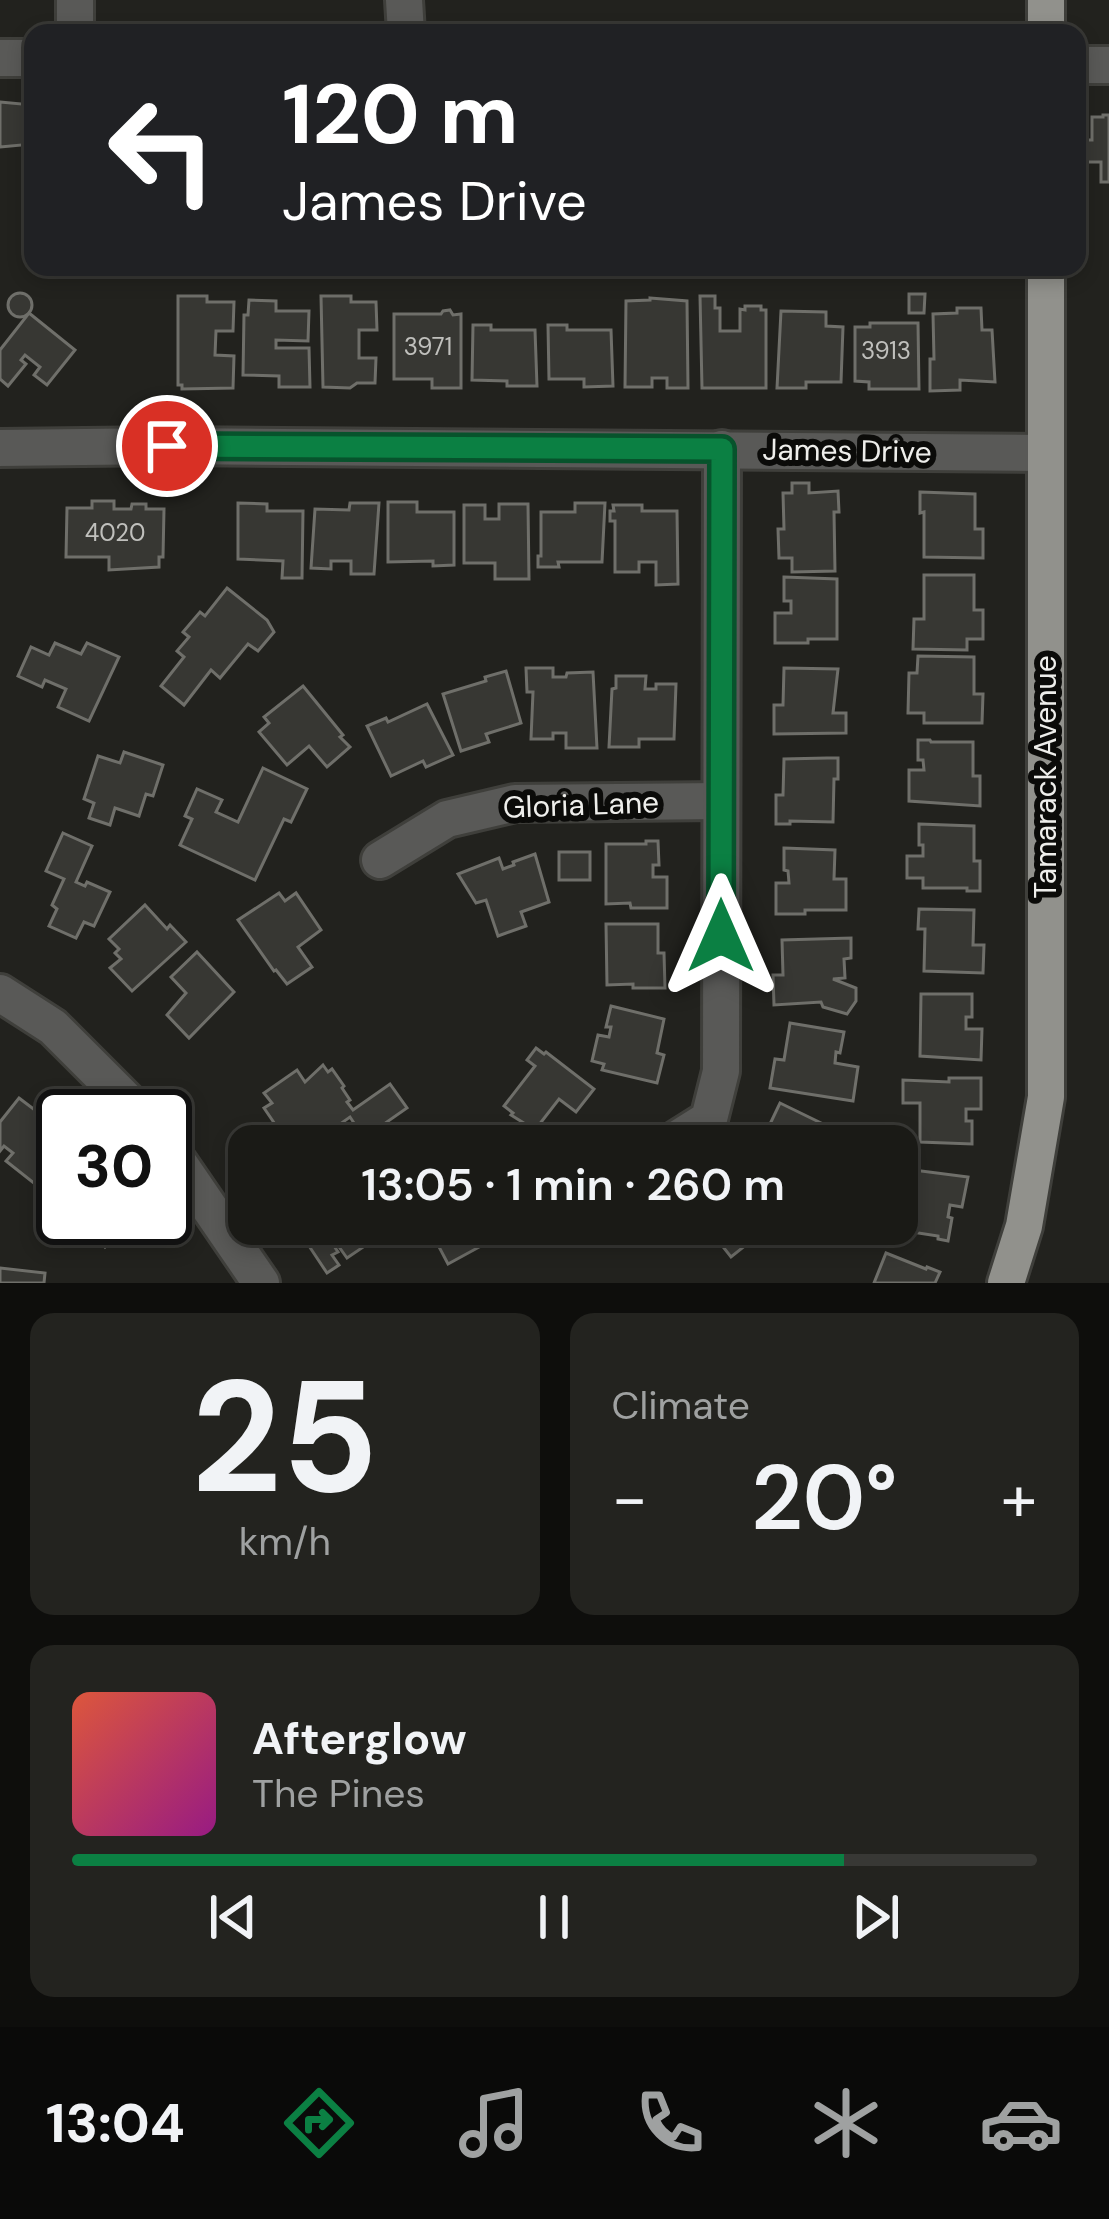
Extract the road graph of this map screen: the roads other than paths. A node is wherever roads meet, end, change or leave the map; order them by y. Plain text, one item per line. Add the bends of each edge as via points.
1 (1046, 276) edge
2 (0, 448) edge
3 (722, 449) junction
4 (1046, 453) junction
5 (721, 802) junction
6 (380, 860) dead end
7 (0, 993) edge
8 (115, 1089) edge
9 (699, 1125) edge
10 (192, 1182) edge
11 (261, 1283) edge
12 (1006, 1283) edge

1 - 4 main road, Tamarack Avenue
2 - 3 street, James Drive
3 - 4 street, James Drive
3 - 5 street
4 - 12 main road, Tamarack Avenue via 1046,1097
5 - 6 street, Gloria Lane via 515,802 446,819
5 - 9 street via 721,1071 709,1119
7 - 8 street via 53,1027
10 - 11 street

